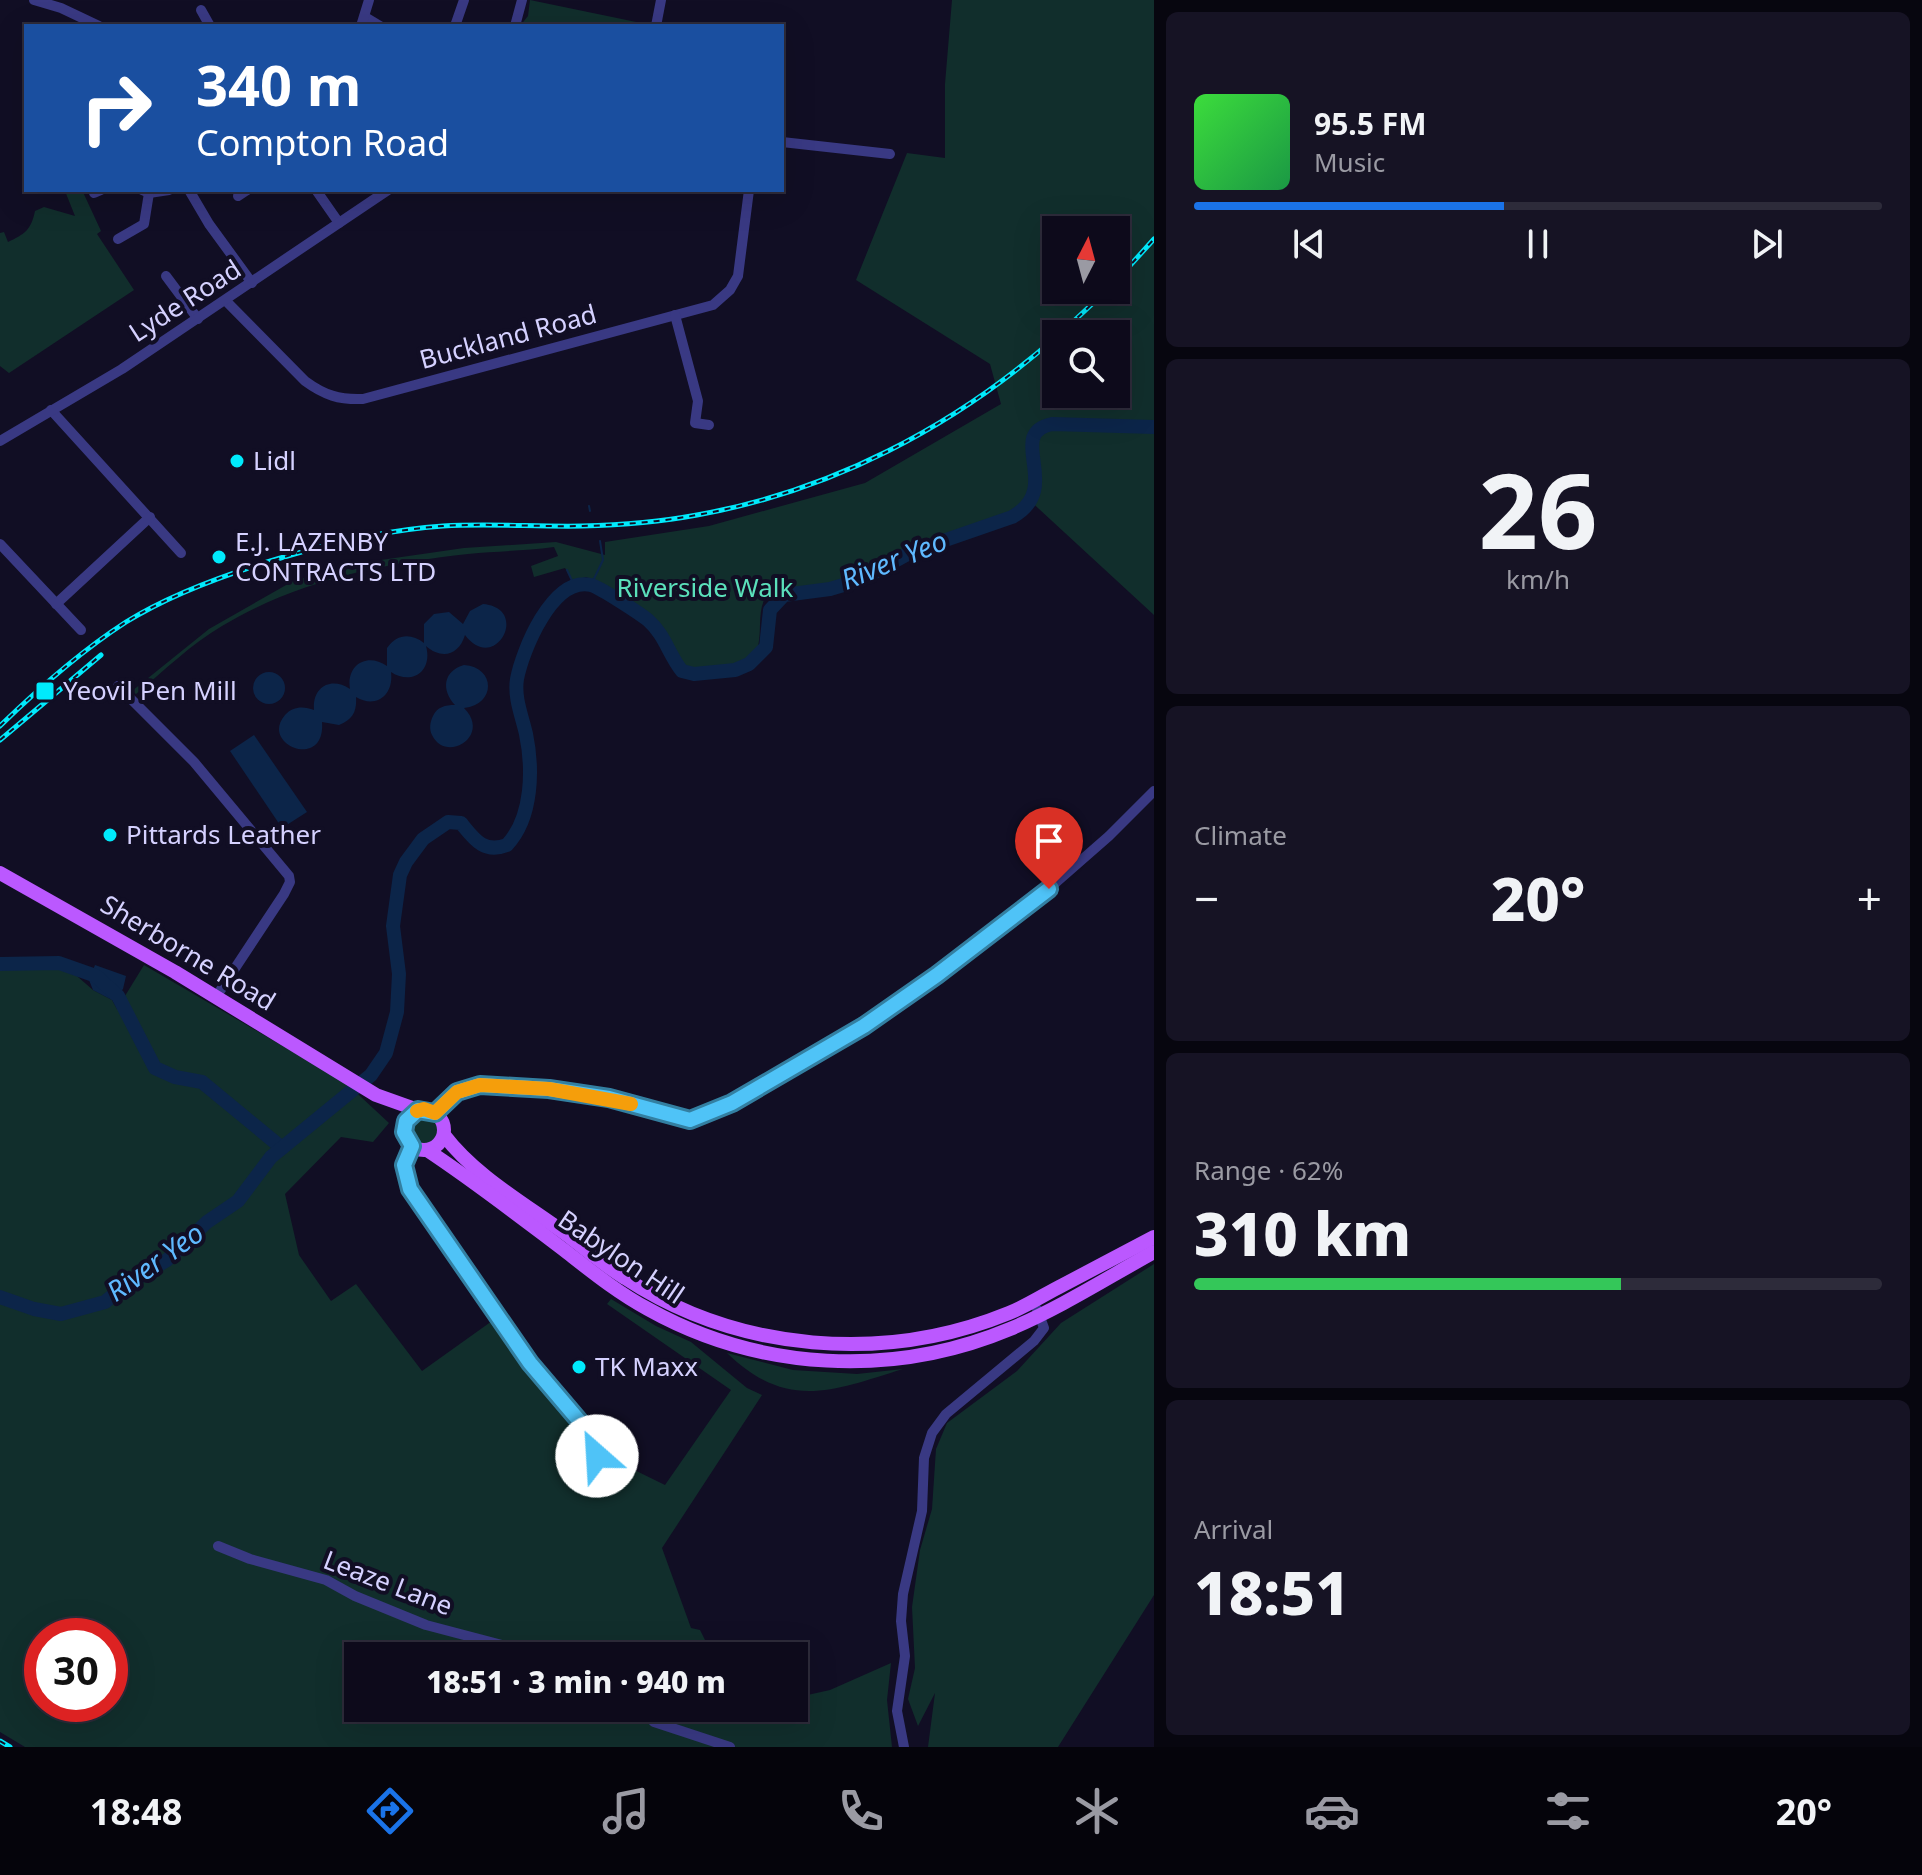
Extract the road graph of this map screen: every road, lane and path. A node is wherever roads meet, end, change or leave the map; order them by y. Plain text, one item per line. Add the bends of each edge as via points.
1 (34, 0) edge
2 (369, 0) edge
3 (464, 0) edge
4 (522, 0) edge
5 (661, 0) edge
6 (201, 10) dead end
7 (363, 22) edge
8 (95, 24) edge
9 (209, 24) edge
10 (456, 24) edge
11 (516, 24) edge
12 (656, 24) edge
13 (784, 142) edge
14 (890, 154) dead end
15 (146, 192) edge
16 (190, 192) edge
17 (317, 192) edge
18 (385, 192) edge
19 (749, 192) edge
20 (121, 222) dead end
21 (339, 223) junction
22 (173, 279) dead end
23 (252, 283) junction
24 (226, 301) junction
25 (675, 315) junction
26 (198, 319) junction
27 (51, 410) junction
28 (709, 425) dead end
29 (0, 441) edge
30 (150, 517) junction
31 (0, 544) edge
32 (181, 553) dead end
33 (56, 604) junction
34 (81, 630) dead end
35 (118, 686) dead end
36 (1154, 791) edge
37 (0, 873) edge
38 (216, 997) junction
39 (376, 1095) junction
40 (418, 1110) junction
41 (435, 1113) junction
42 (404, 1126) junction
43 (444, 1135) junction
44 (420, 1148) junction
45 (1154, 1237) edge
46 (1154, 1252) edge
47 (580, 1254) junction
48 (1033, 1301) junction
49 (1041, 1315) junction
50 (587, 1444) dead end
51 (218, 1546) dead end
52 (491, 1642) edge
53 (654, 1722) edge
54 (730, 1747) edge
55 (904, 1747) edge

1 - 8 street
2 - 7 street
3 - 10 street
4 - 11 street
5 - 12 street
6 - 9 street
13 - 14 street
15 - 20 street via 144,224 122,236
16 - 23 street
17 - 21 street
18 - 21 street, Lyde Road
19 - 25 street, Buckland Road via 733,285 713,305
21 - 23 street, Lyde Road
22 - 26 street
23 - 24 street, Lyde Road
24 - 25 street, Buckland Road via 305,381 319,392 346,400
24 - 26 street, Lyde Road
25 - 28 street via 698,401 695,423
26 - 27 street, Lyde Road
27 - 29 street, Lyde Road
27 - 30 street
30 - 32 street
30 - 33 street
31 - 33 street
33 - 34 street
35 - 38 street via 194,762 289,876 284,894
36 - 41 street via 1029,906 937,975 864,1026 732,1103 690,1120 609,1098 480,1085 457,1092
37 - 38 main road, Sherborne Road
38 - 39 main road, Sherborne Road
39 - 40 main road
39 - 42 main road
40 - 41 main road
40 - 42 main road
41 - 43 main road
42 - 44 main road via 405,1137
43 - 44 main road via 438,1145
43 - 47 main road, Babylon Hill via 456,1151
44 - 47 main road, Babylon Hill
44 - 50 street via 404,1165 410,1189 530,1363 581,1423
45 - 48 main road, Babylon Hill
46 - 49 main road, Babylon Hill
47 - 48 main road, Babylon Hill via 700,1316 744,1331 813,1343 870,1344 959,1330
47 - 49 main road, Babylon Hill via 646,1309 718,1341 796,1358 853,1362 927,1354 975,1342
48 - 49 street
49 - 55 street via 1044,1328 1034,1341 946,1414 928,1445 922,1511 903,1594 905,1656 897,1711
51 - 52 street, Leaze Lane via 326,1580 426,1625
53 - 54 street

